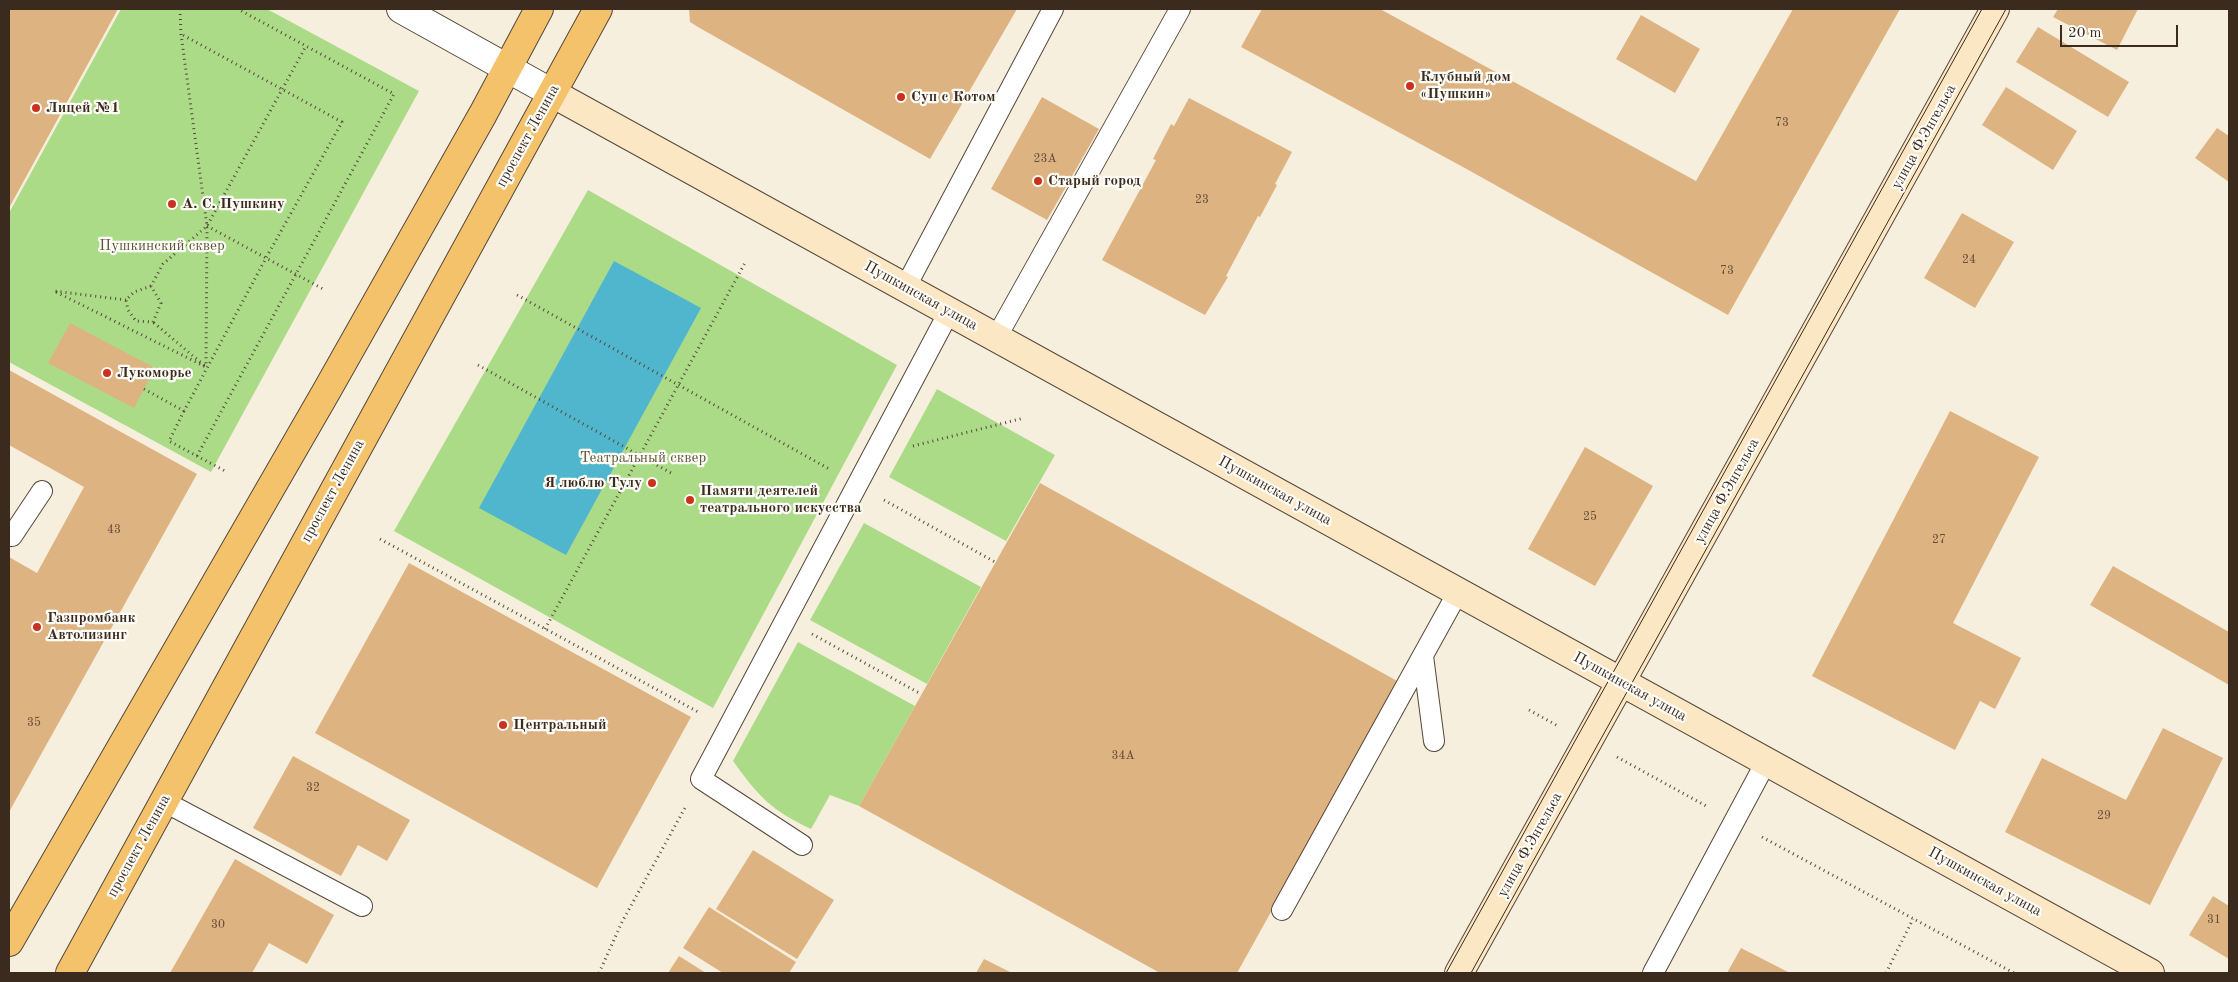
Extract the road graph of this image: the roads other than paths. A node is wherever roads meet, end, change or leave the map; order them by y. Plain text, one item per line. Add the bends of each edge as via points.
1 (401, 9) edge
2 (539, 9) edge
3 (598, 9) edge
4 (1053, 9) edge
5 (1180, 9) edge
6 (1995, 9) edge
7 (508, 69) junction
8 (552, 93) junction
9 (905, 288) junction
10 (949, 312) junction
11 (996, 338) junction
12 (42, 491) dead end
13 (9, 536) edge
14 (1458, 592) junction
15 (1423, 656) junction
16 (1621, 682) junction
17 (1434, 741) dead end
18 (1766, 762) junction
19 (164, 801) junction
20 (802, 845) dead end
21 (362, 906) dead end
22 (1282, 910) dead end
23 (9, 942) edge
24 (70, 973) edge
25 (1459, 973) edge
26 (1653, 973) edge
27 (2150, 973) edge

1 - 7 street, Пушкинская улица
2 - 7 main road
3 - 8 main road, проспект Ленина
4 - 9 lane
5 - 11 lane
6 - 16 street, улица Ф.Энгельса
7 - 8 street, Пушкинская улица
7 - 23 main road via 322,400
8 - 9 street, Пушкинская улица
8 - 19 main road, проспект Ленина
9 - 10 street, Пушкинская улица
10 - 11 street, Пушкинская улица
10 - 20 lane via 701,779
11 - 14 street, Пушкинская улица
12 - 13 lane
14 - 15 lane
14 - 16 street, Пушкинская улица
15 - 17 lane
15 - 22 lane
16 - 18 street, Пушкинская улица
16 - 25 street, улица Ф.Энгельса
18 - 26 lane
18 - 27 street, Пушкинская улица
19 - 21 lane
19 - 24 main road, проспект Ленина

